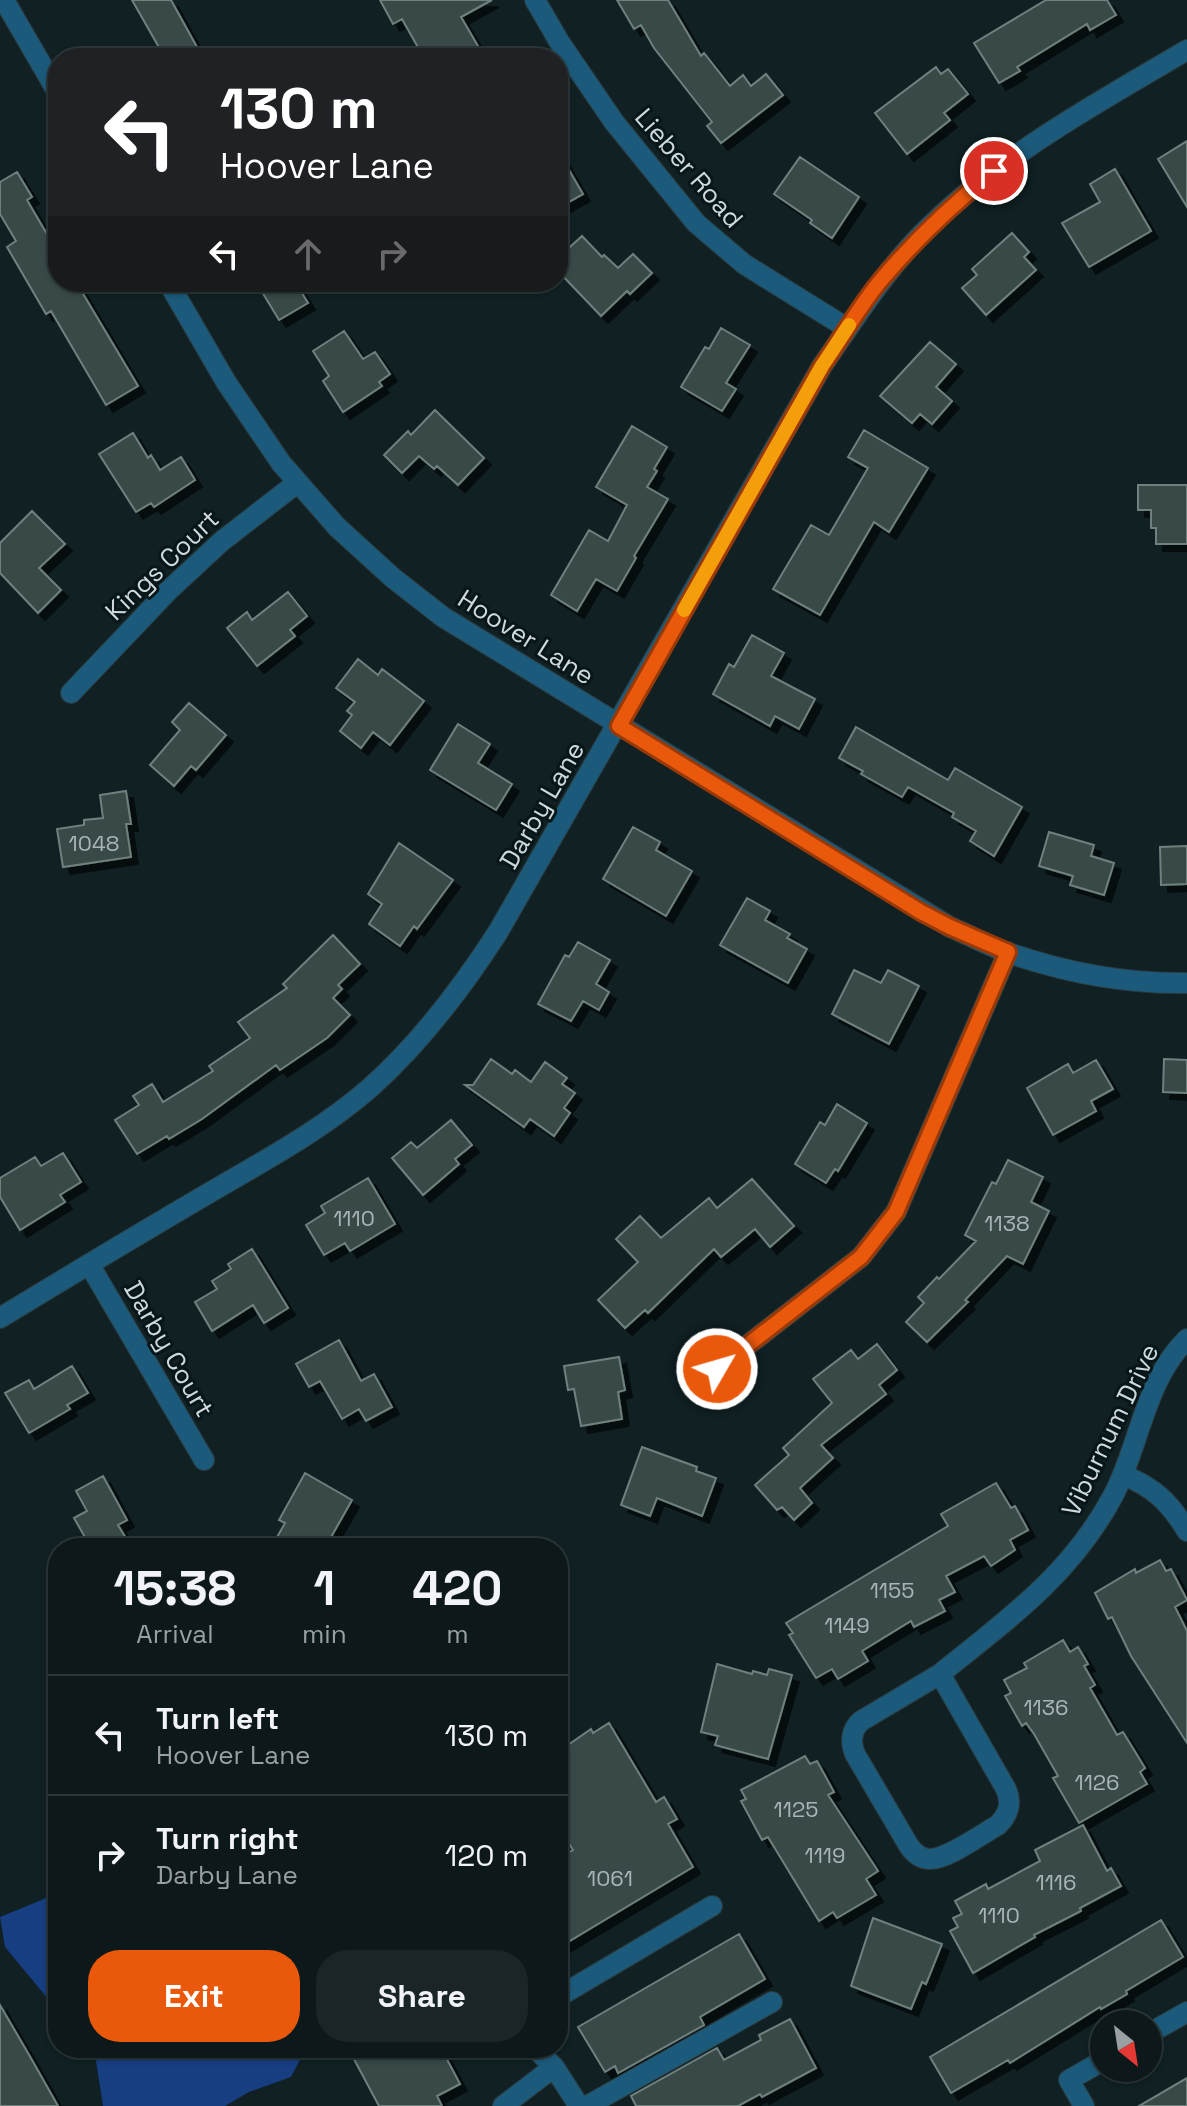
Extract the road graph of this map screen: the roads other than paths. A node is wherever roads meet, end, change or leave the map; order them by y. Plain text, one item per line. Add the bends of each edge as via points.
1 (4, 0) edge
2 (535, 0) edge
3 (563, 48) edge
4 (1187, 50) edge
5 (568, 55) edge
6 (48, 76) edge
7 (174, 292) edge
8 (847, 328) junction
9 (297, 483) junction
10 (71, 693) dead end
11 (619, 726) junction
12 (1008, 952) junction
13 (1187, 983) edge
14 (89, 1264) junction
15 (0, 1318) edge
16 (1187, 1339) edge
17 (717, 1369) dead end
18 (204, 1460) dead end
19 (1123, 1475) junction
20 (1187, 1531) edge
21 (940, 1674) junction
22 (712, 1906) dead end
23 (568, 1991) edge
24 (772, 2002) dead end
25 (1187, 2012) edge
26 (1162, 2026) edge
27 (545, 2058) edge
28 (554, 2067) junction
29 (1090, 2068) edge
30 (503, 2106) edge
31 (579, 2106) edge
32 (587, 2106) edge
33 (1084, 2106) edge

1 - 6 street
2 - 3 street, Lieber Road
4 - 8 street, Darby Lane via 1023,149 971,190 914,243
5 - 8 street, Lieber Road via 614,122 696,223 744,264
7 - 9 street, Hoover Lane via 245,413
8 - 11 street, Darby Lane
9 - 10 street, Kings Court via 168,591
9 - 11 street, Hoover Lane via 356,546 432,610
11 - 12 street, Hoover Lane via 921,912
11 - 14 street, Darby Lane via 478,964 391,1068 302,1139
12 - 13 street, Hoover Lane via 1126,980
12 - 17 street via 896,1212 861,1257
14 - 15 street, Darby Lane
14 - 18 street, Darby Court
16 - 19 street, Viburnum Drive via 1155,1388
19 - 20 street via 1162,1495
19 - 21 street, Viburnum Drive via 1080,1548 1047,1585
21 - 21 street, Viburnum Drive via 861,1721 852,1738 855,1754 909,1846 929,1859 998,1825 1010,1805 1006,1789
22 - 23 street
24 - 32 street
25 - 26 street
27 - 28 street
28 - 30 street
28 - 31 street
29 - 33 street via 1069,2080

